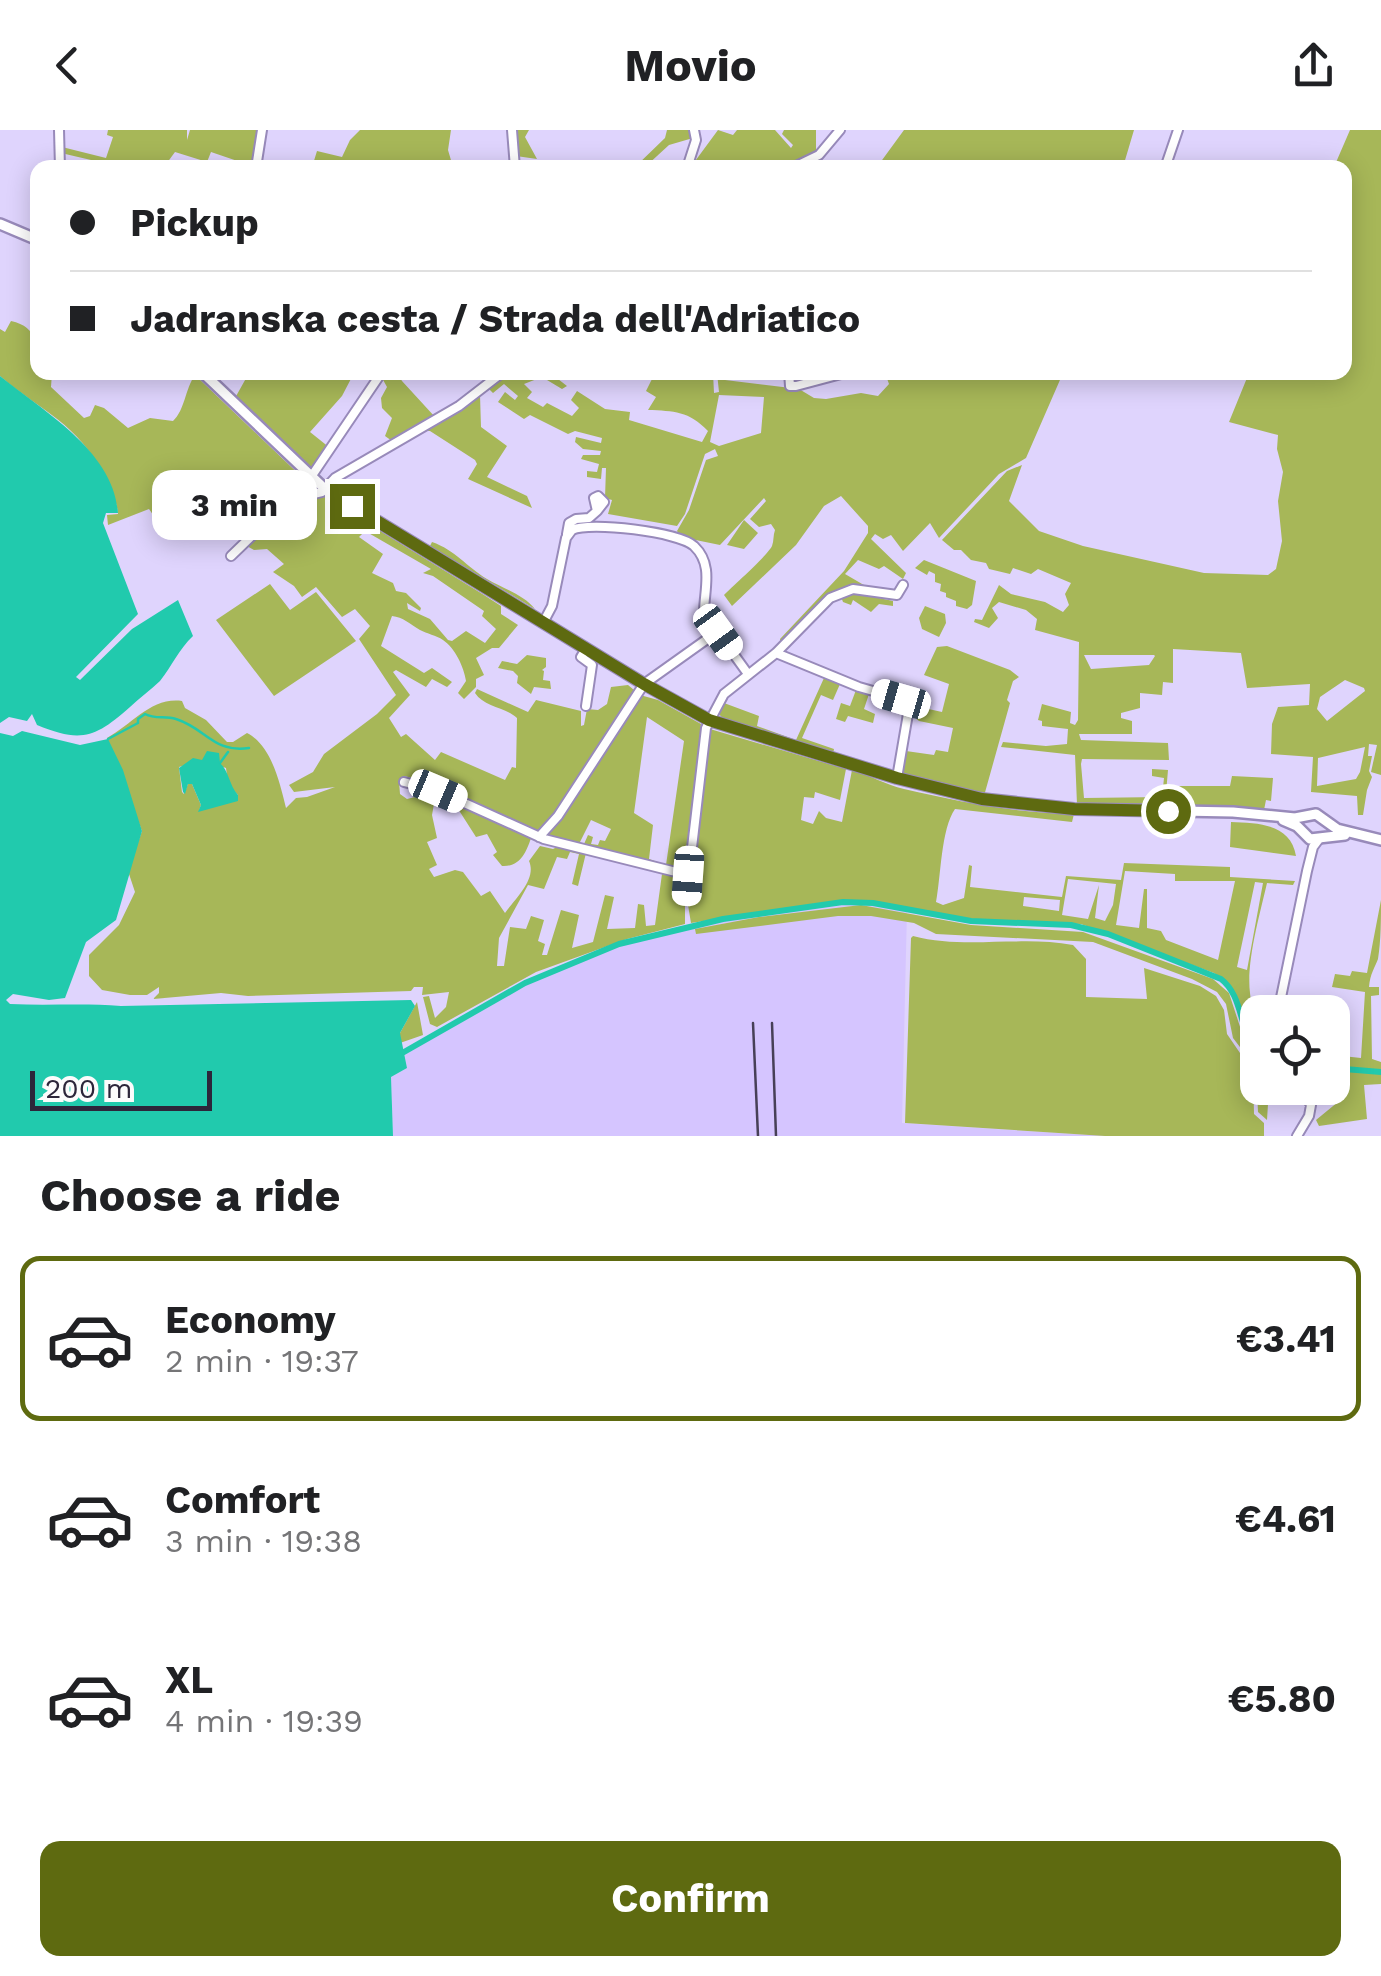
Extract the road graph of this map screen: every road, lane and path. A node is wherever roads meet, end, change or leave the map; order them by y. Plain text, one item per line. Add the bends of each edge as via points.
1 (58, 130) edge
2 (262, 130) edge
3 (512, 130) edge
4 (694, 130) edge
5 (840, 130) edge
6 (1178, 130) edge
7 (60, 160) edge
8 (257, 160) edge
9 (514, 160) edge
10 (690, 160) edge
11 (809, 160) edge
12 (1167, 160) edge
13 (0, 224) edge
14 (30, 237) edge
15 (210, 380) edge
16 (377, 380) edge
17 (493, 380) edge
18 (790, 380) edge
19 (819, 380) edge
20 (311, 477) junction
21 (326, 490) junction
22 (596, 512) dead end
23 (566, 538) junction
24 (231, 556) dead end
25 (904, 586) dead end
26 (542, 623) junction
27 (718, 632) junction
28 (586, 649) junction
29 (776, 653) junction
30 (748, 674) junction
31 (644, 684) junction
32 (586, 706) dead end
33 (709, 720) junction
34 (897, 778) junction
35 (404, 782) dead end
36 (1308, 816) junction
37 (1277, 818) junction
38 (1326, 821) junction
39 (1304, 834) junction
40 (1358, 836) junction
41 (539, 837) junction
42 (1321, 838) junction
43 (1381, 840) edge
44 (1308, 871) junction
45 (688, 876) junction
46 (686, 898) dead end
47 (1282, 995) edge
48 (1311, 1105) edge
49 (1297, 1136) edge

1 - 7 street
2 - 8 street
3 - 9 street
4 - 10 street
5 - 11 street
6 - 12 street
13 - 14 main road
15 - 20 main road
16 - 20 street
17 - 21 street
18 - 19 street via 790,386
20 - 21 main road
21 - 24 street via 289,500
21 - 26 main road
22 - 23 street via 569,523
23 - 26 street via 552,606
23 - 27 street via 593,525 694,545 708,576 704,613
25 - 29 street via 897,595 854,589 830,598
26 - 28 main road
27 - 30 street
27 - 31 street
28 - 31 main road
28 - 32 street via 581,658 592,665
29 - 30 street
29 - 34 street via 901,699 909,708
30 - 33 street via 724,694
31 - 33 main road
31 - 41 street
33 - 34 main road
33 - 45 street
34 - 37 main road via 1022,804
35 - 41 street
36 - 37 main road
36 - 38 main road
36 - 39 main road
37 - 39 main road
38 - 40 main road
38 - 42 main road
39 - 42 main road
39 - 44 street
40 - 42 main road
40 - 43 main road
41 - 45 street
42 - 44 street
44 - 47 street
45 - 46 street
48 - 49 street

